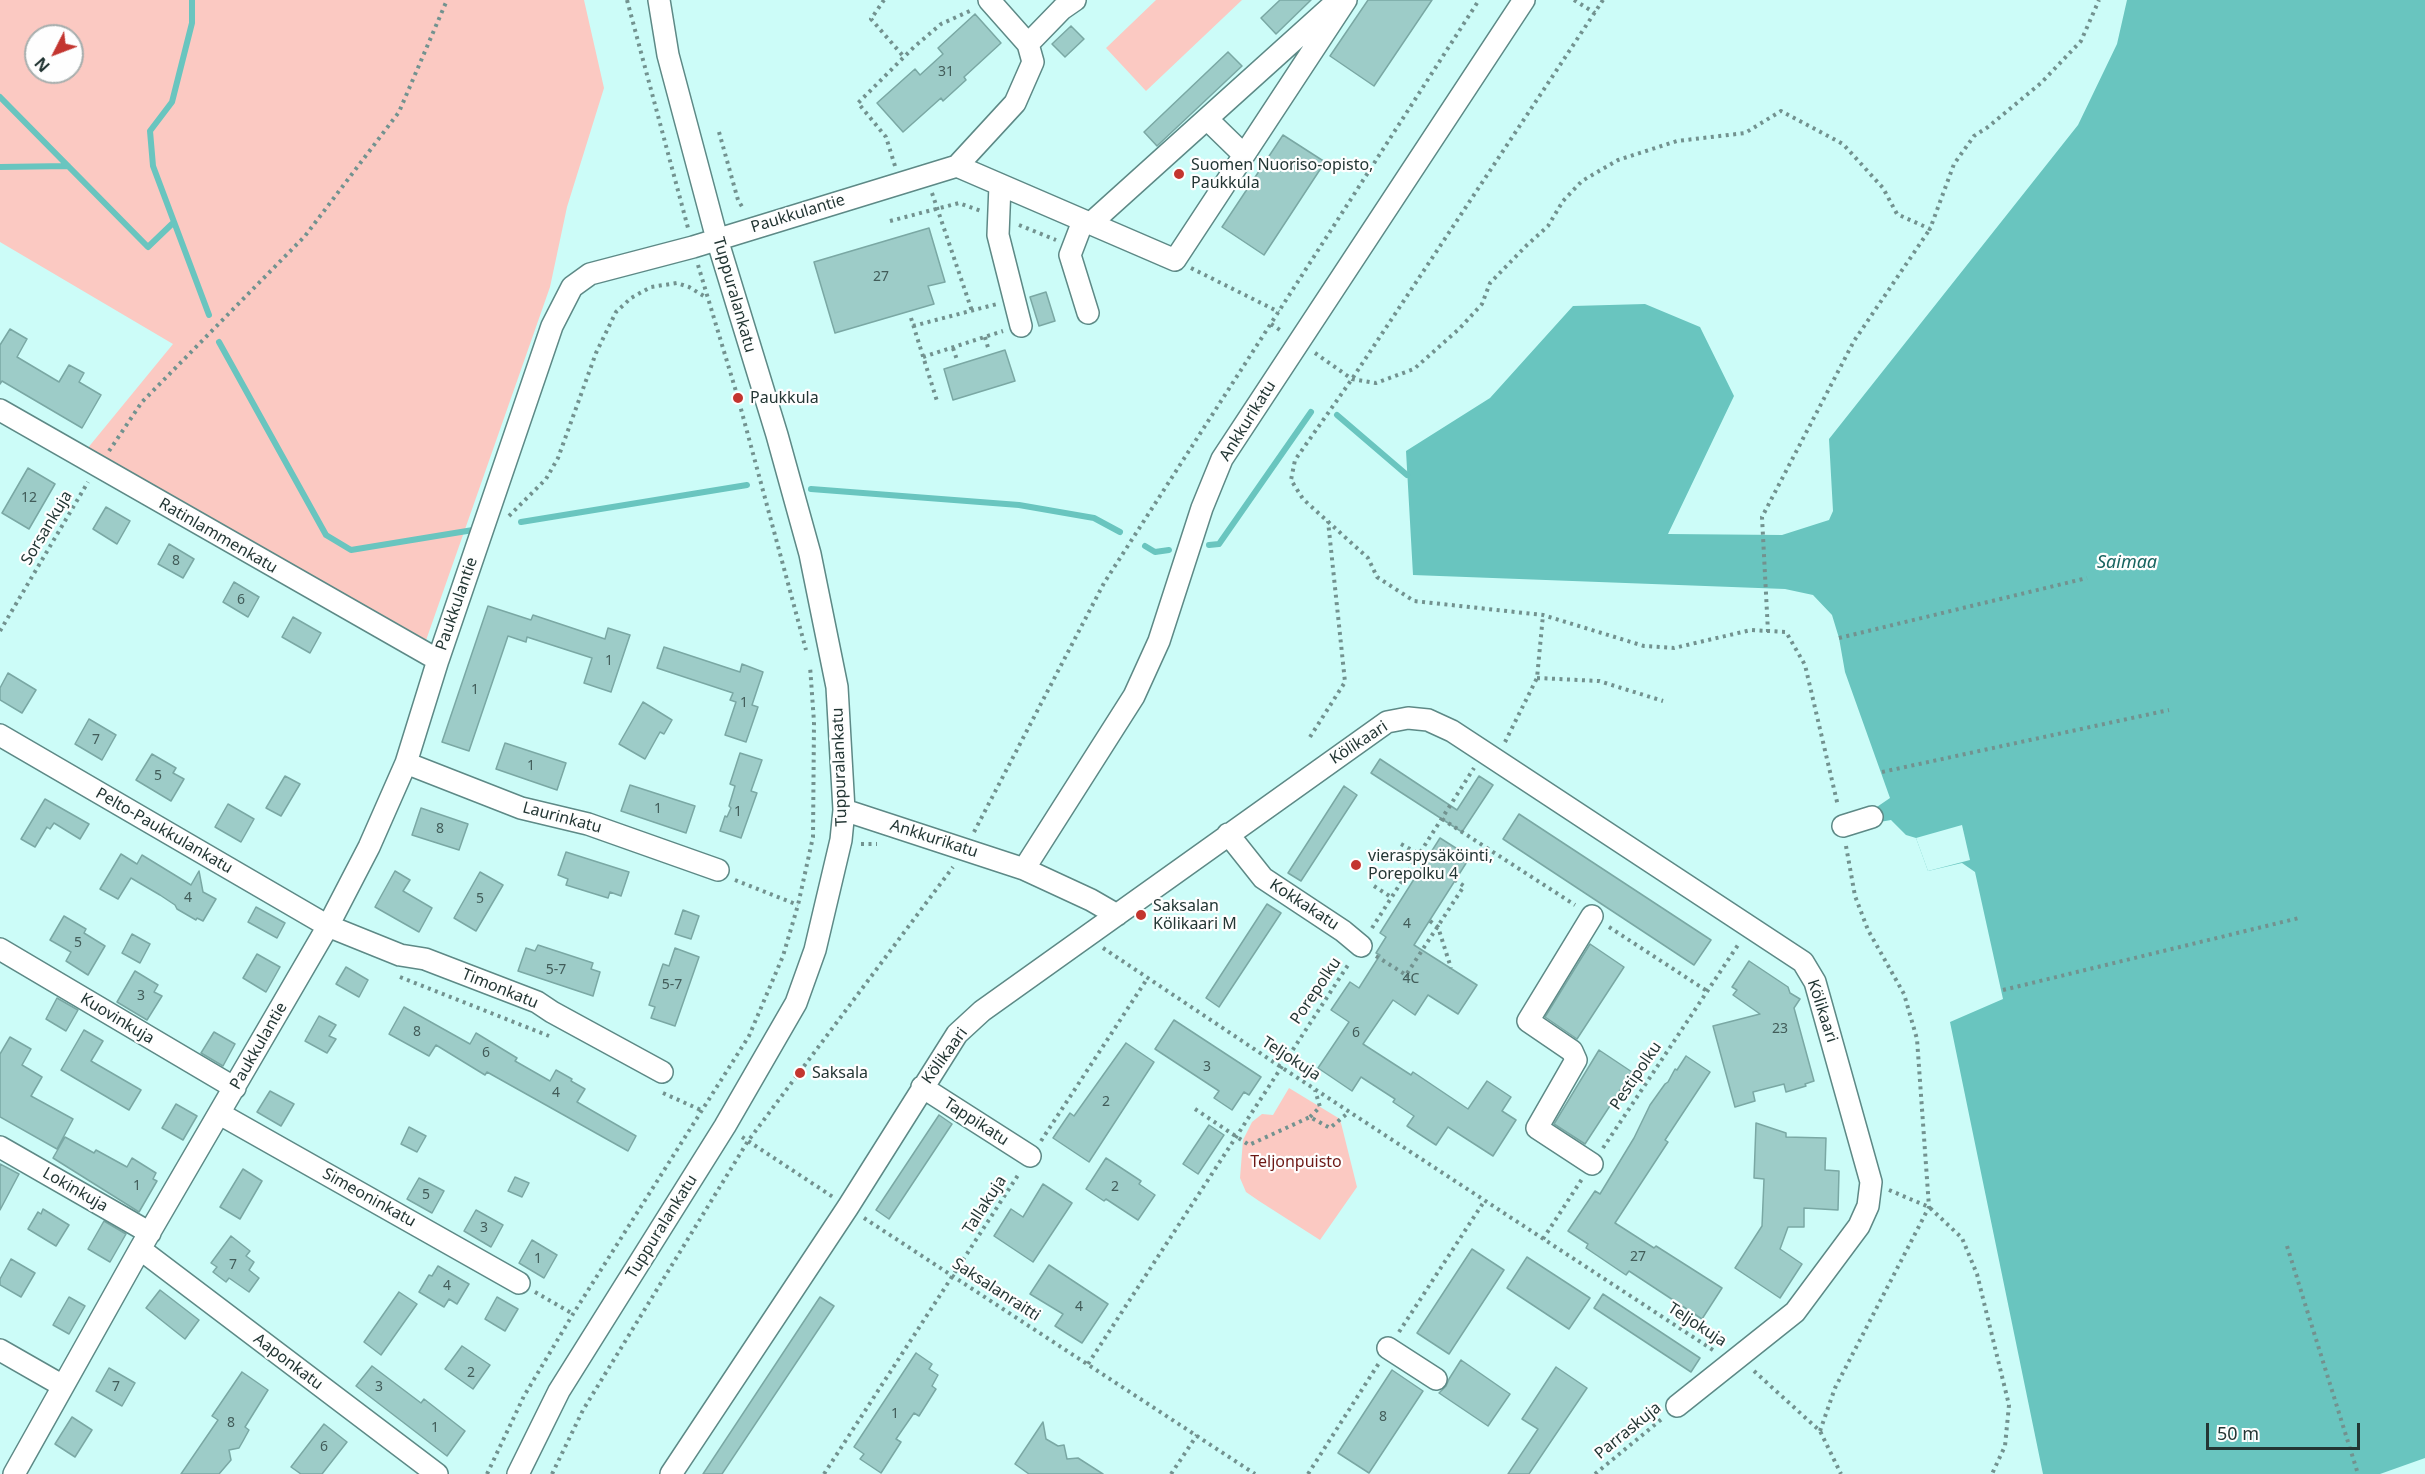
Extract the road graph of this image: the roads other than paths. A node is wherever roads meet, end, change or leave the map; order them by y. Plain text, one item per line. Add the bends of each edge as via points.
1 (659, 0) edge
2 (1075, 0) edge
3 (1339, 0) edge
4 (1347, 0) edge
5 (1524, 0) edge
6 (992, 3) edge
7 (1028, 44) junction
8 (1207, 119) junction
9 (1244, 155) junction
10 (957, 166) junction
11 (1000, 185) junction
12 (1087, 222) junction
13 (717, 239) junction
14 (1088, 313) dead end
15 (1021, 326) road end
16 (0, 410) edge
17 (438, 660) junction
18 (0, 735) edge
19 (406, 763) junction
20 (844, 810) junction
21 (1872, 817) dead end
22 (1842, 826) road end
23 (1228, 834) junction
24 (1024, 869) junction
25 (718, 870) road end
26 (1117, 915) junction
27 (1592, 916) dead end
28 (328, 926) junction
29 (1360, 946) road end
30 (0, 949) edge
31 (661, 1081) road end
32 (922, 1087) junction
33 (235, 1088) junction
34 (220, 1114) junction
35 (0, 1147) edge
36 (1030, 1156) road end
37 (1592, 1164) road end
38 (145, 1241) junction
39 (519, 1282) road end
40 (1388, 1348) dead end
41 (0, 1350) edge
42 (1436, 1378) dead end
43 (63, 1386) junction
44 (1677, 1406) road end
45 (15, 1473) edge
46 (437, 1474) edge
47 (518, 1474) edge
48 (671, 1474) edge

1 - 13 street, Tuppuralankatu via 668,55
2 - 7 street
3 - 8 street
4 - 9 street
5 - 24 street, Ankkurikatu via 1222,459 1159,641 1134,696
6 - 7 street
7 - 10 street via 1033,62 1015,103
8 - 9 street
8 - 12 street
9 - 12 street via 1175,260
10 - 11 street
10 - 13 street, Paukkulantie
11 - 12 street
11 - 15 street via 998,235
12 - 14 street via 1070,255
13 - 17 street, Paukkulantie via 590,274 572,287 552,326
13 - 20 street, Tuppuralankatu via 810,554 837,687
16 - 17 street, Ratinlammenkatu
17 - 19 street, Paukkulantie
18 - 28 street, Pelto-Paukkulankatu
19 - 25 street, Laurinkatu via 520,808 588,824
19 - 28 street, Paukkulantie
20 - 24 street, Ankkurikatu
20 - 47 street, Tuppuralankatu via 841,840 815,950 796,1003 725,1126 559,1391
21 - 22 street
23 - 26 street, Kölikaari
23 - 29 street, Kokkakatu via 1263,878
23 - 44 street, Kölikaari via 1387,722 1428,720 1452,731 1803,962 1815,982 1871,1182 1868,1206 1858,1226 1795,1312
24 - 26 street, Ankkurikatu
26 - 32 street, Kölikaari via 982,1011 957,1034
27 - 37 street via 1528,1021 1572,1051 1576,1060 1537,1128
28 - 31 street, Timonkatu via 537,1002
28 - 33 street, Paukkulantie
30 - 33 street, Kuovinkuja
32 - 36 street, Tappikatu
32 - 48 street, Kölikaari via 848,1207
33 - 34 street, Paukkulantie
34 - 38 street, Paukkulantie
34 - 39 street, Simeoninkatu
35 - 38 street, Lokinkuja
38 - 43 street, Paukkulantie
38 - 46 street, Aaponkatu
40 - 42 street
41 - 43 street
43 - 45 street, Paukkulantie

